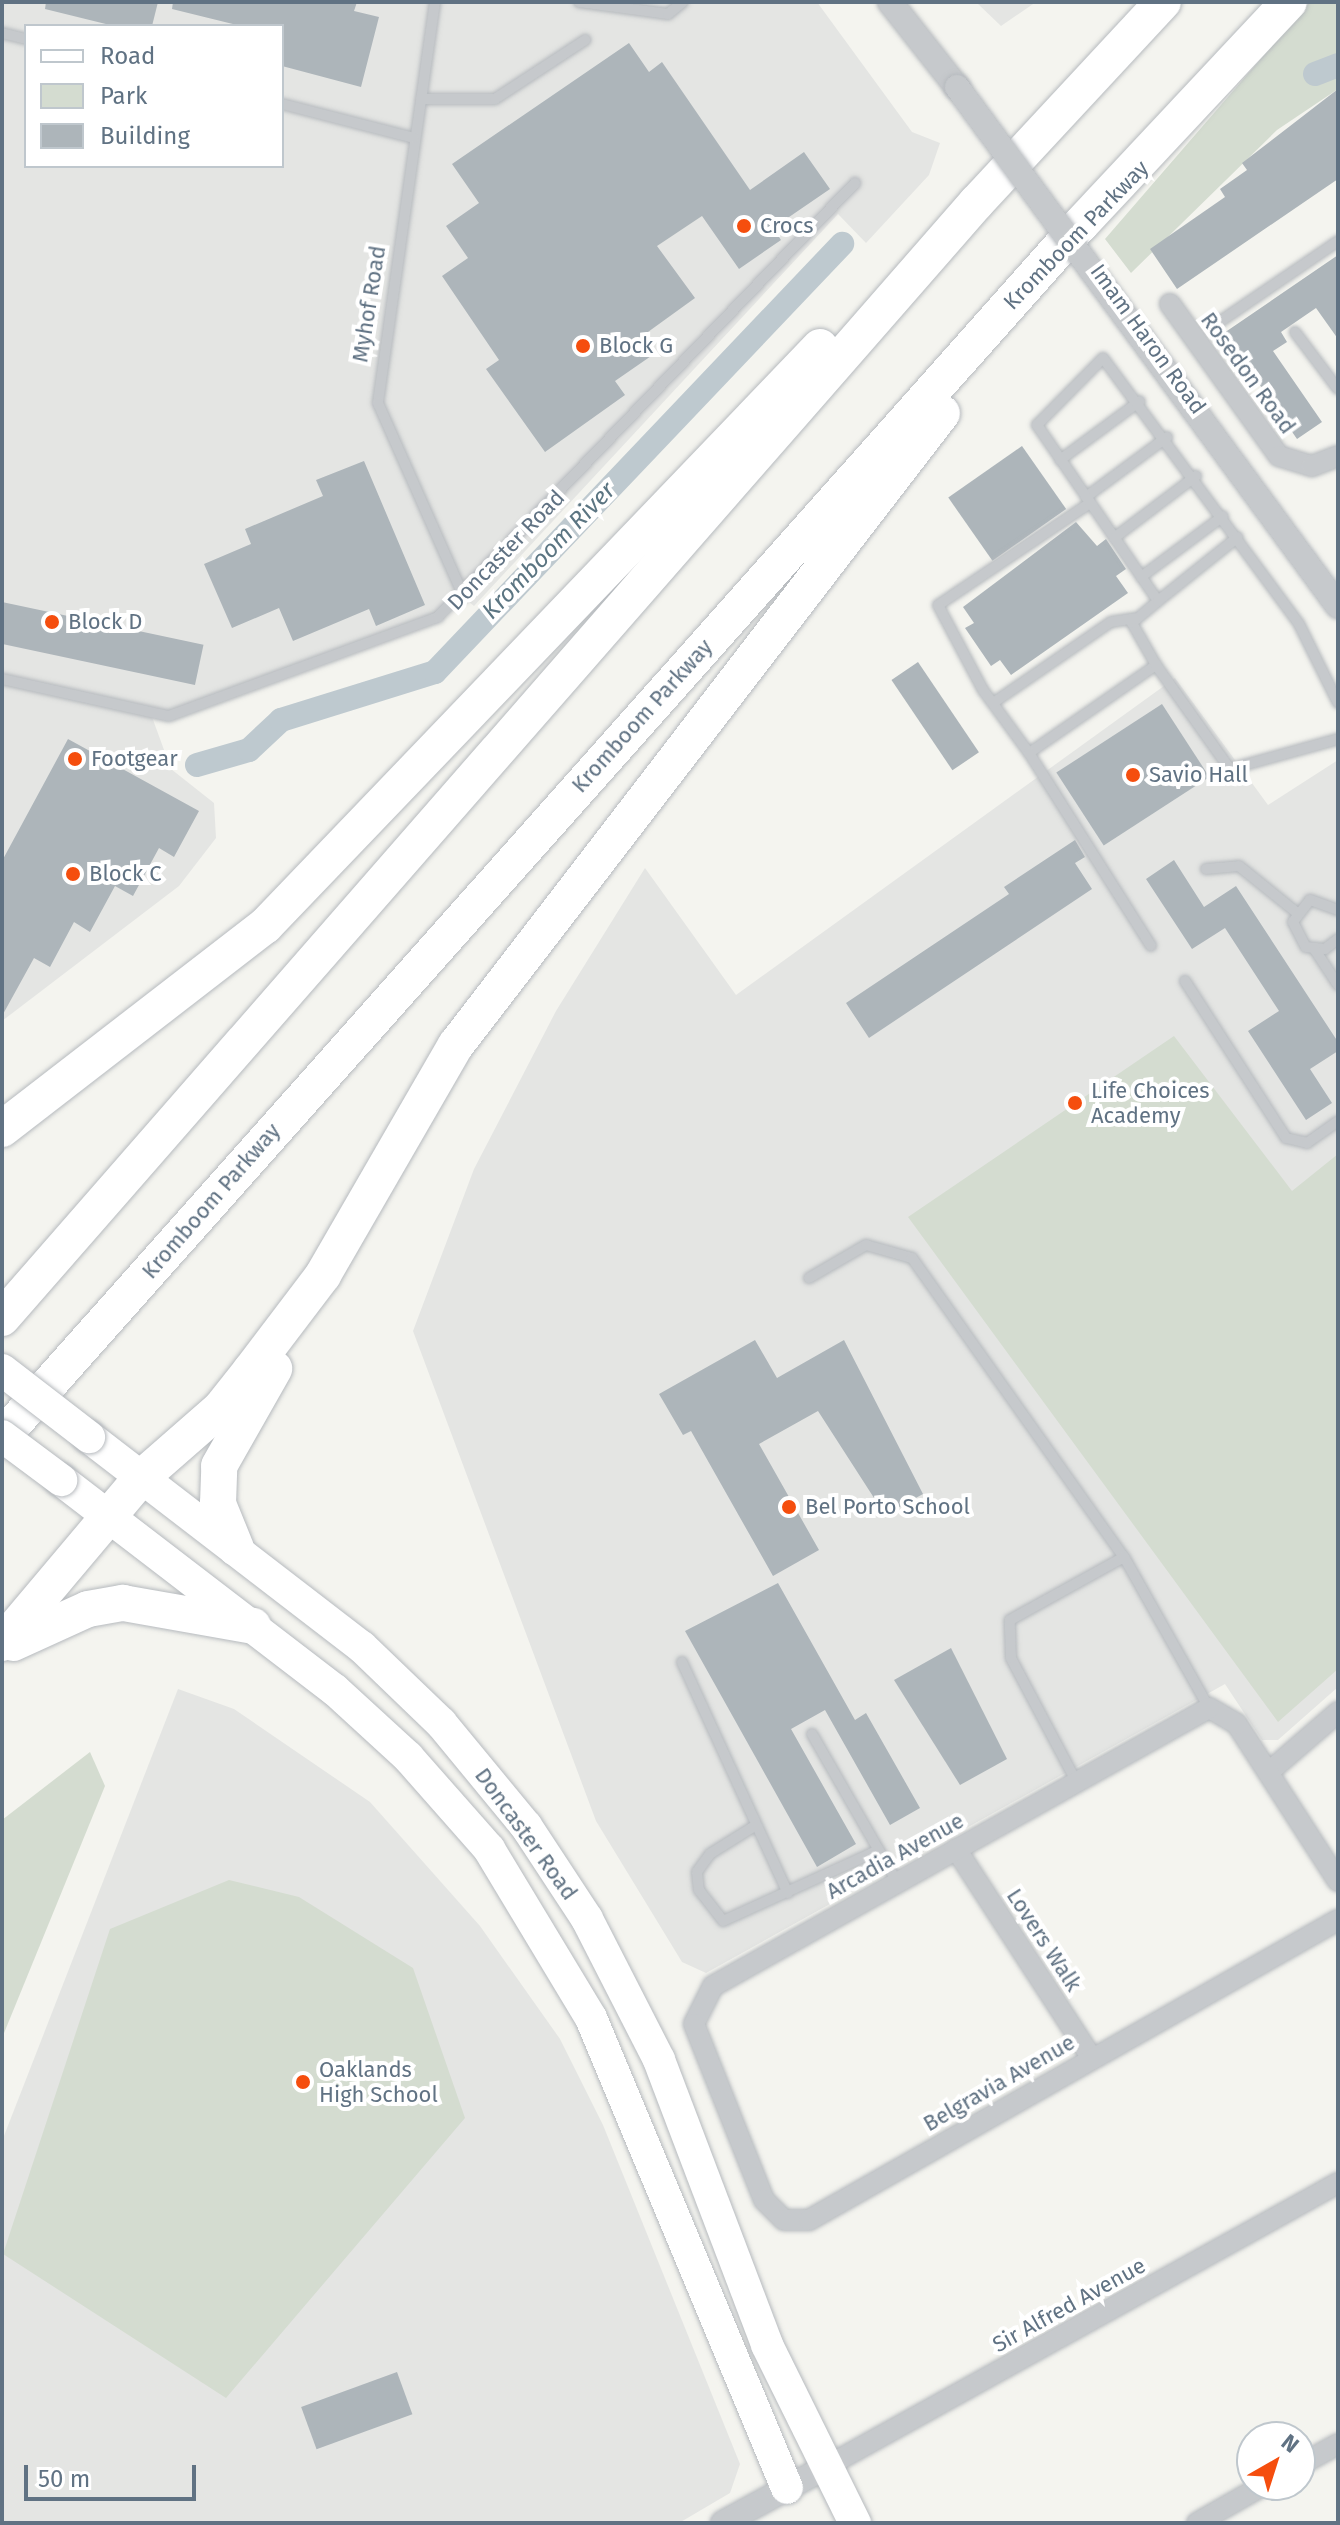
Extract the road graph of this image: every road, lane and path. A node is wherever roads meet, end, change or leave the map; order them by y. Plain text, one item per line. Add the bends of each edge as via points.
1 (435, 2) edge
2 (579, 2) edge
3 (683, 2) edge
4 (890, 2) edge
5 (1163, 2) edge
6 (1289, 2) edge
7 (2, 33) edge
8 (24, 38) edge
9 (585, 40) dead end
10 (421, 99) junction
11 (284, 105) edge
12 (414, 138) junction
13 (1142, 166) junction
14 (855, 183) dead end
15 (977, 202) junction
16 (1338, 241) edge
17 (1170, 304) dead end
18 (1212, 327) dead end
19 (1295, 332) dead end
20 (1338, 389) edge
21 (1140, 401) junction
22 (1167, 437) junction
23 (1338, 456) edge
24 (1060, 460) junction
25 (1196, 476) junction
26 (1088, 500) junction
27 (1223, 516) junction
28 (1238, 537) junction
29 (1114, 538) junction
30 (1141, 577) junction
31 (464, 597) junction
32 (1158, 601) junction
33 (1338, 606) edge
34 (1135, 618) junction
35 (1156, 665) junction
36 (2, 679) edge
37 (993, 703) junction
38 (1338, 703) edge
39 (1338, 739) edge
40 (1029, 753) junction
41 (1206, 869) dead end
42 (1338, 910) edge
43 (1296, 912) junction
44 (1338, 939) edge
45 (1151, 946) dead end
46 (1315, 950) junction
47 (1185, 981) dead end
48 (1338, 985) edge
49 (1338, 1121) edge
50 (2, 1129) edge
51 (323, 1275) junction
52 (809, 1278) dead end
53 (2, 1318) edge
54 (2, 1370) edge
55 (2, 1437) edge
56 (141, 1478) junction
57 (112, 1518) junction
58 (236, 1548) junction
59 (1124, 1557) junction
60 (253, 1626) junction
61 (2, 1646) edge
62 (682, 1662) dead end
63 (1209, 1708) junction
64 (1338, 1712) edge
65 (812, 1734) dead end
66 (1270, 1771) junction
67 (1076, 1781) junction
68 (753, 1827) junction
69 (956, 1849) junction
70 (879, 1850) junction
71 (1338, 1881) edge
72 (897, 1882) junction
73 (788, 1893) junction
74 (1338, 1920) edge
75 (1091, 2057) junction
76 (731, 2119) joint
77 (1338, 2183) edge
78 (1338, 2444) edge
79 (1316, 2456) edge
80 (822, 2469) junction
81 (787, 2488) junction
82 (1236, 2501) edge
83 (723, 2523) edge
84 (855, 2523) edge
85 (1197, 2523) edge

1 - 10 lane, Myhof Road
2 - 3 lane via 668,14
4 - 33 street, Imam Haron Road, bridge
5 - 15 highway
6 - 13 highway, Kromboom Parkway
7 - 8 lane
9 - 10 lane via 495,99
10 - 12 lane, Myhof Road
11 - 12 lane
12 - 31 lane, Myhof Road via 378,403
13 - 51 highway via 854,523 484,1007
13 - 55 highway, Kromboom Parkway via 1050,258
14 - 31 lane, Doncaster Road
15 - 50 highway via 833,333 276,916
15 - 53 highway
16 - 18 lane
17 - 23 street, Rosedon Road via 1279,456 1312,466
19 - 20 lane
21 - 22 lane
21 - 24 lane
21 - 24 lane via 1111,362 1100,359 1038,422
22 - 25 lane
22 - 26 lane
24 - 26 lane
25 - 27 lane
25 - 29 lane
26 - 29 lane
26 - 37 lane via 941,601 942,622
27 - 28 lane
27 - 30 lane
28 - 32 lane
28 - 38 lane via 1299,624
29 - 30 lane
30 - 32 lane
31 - 36 lane, Doncaster Road via 438,617 169,716
32 - 34 lane
34 - 35 lane via 1132,629
34 - 37 lane via 1111,622
35 - 39 lane via 1230,769
35 - 40 lane
37 - 40 lane
40 - 45 lane
41 - 43 lane via 1236,865
42 - 43 lane via 1320,899
43 - 46 lane via 1298,940
44 - 46 lane
46 - 48 lane
47 - 49 lane via 1286,1138 1307,1143
51 - 56 highway via 221,1408
51 - 58 highway via 219,1466 218,1504
52 - 59 lane via 866,1245 912,1258
54 - 56 main road, Doncaster Road, bridge
55 - 57 main road, Doncaster Road, bridge
56 - 57 highway
56 - 58 main road, Doncaster Road
57 - 60 main road, Doncaster Road
57 - 61 highway
58 - 80 main road, Doncaster Road via 362,1647 441,1723 564,1882 659,2060
59 - 63 lane
59 - 67 lane via 1006,1625 1011,1658
60 - 61 highway via 123,1603 58,1620
60 - 81 main road, Doncaster Road via 408,1757 489,1849 548,1939 596,2029
62 - 68 lane via 725,1741
63 - 66 street via 1229,1715
63 - 67 street, Arcadia Avenue
64 - 66 street
65 - 70 lane
66 - 71 street
67 - 69 street, Arcadia Avenue
68 - 73 lane
68 - 73 lane via 701,1863 699,1890 723,1921
69 - 72 street, Arcadia Avenue
69 - 75 street, Lovers Walk
70 - 72 lane
70 - 73 lane
72 - 76 street, Arcadia Avenue via 704,1995 694,2024
74 - 75 street, Belgravia Avenue
75 - 76 street, Belgravia Avenue via 809,2220 784,2220 768,2207
77 - 80 street, Sir Alfred Avenue
78 - 79 street
80 - 81 street
80 - 84 main road, Doncaster Road
81 - 83 street
82 - 85 street

